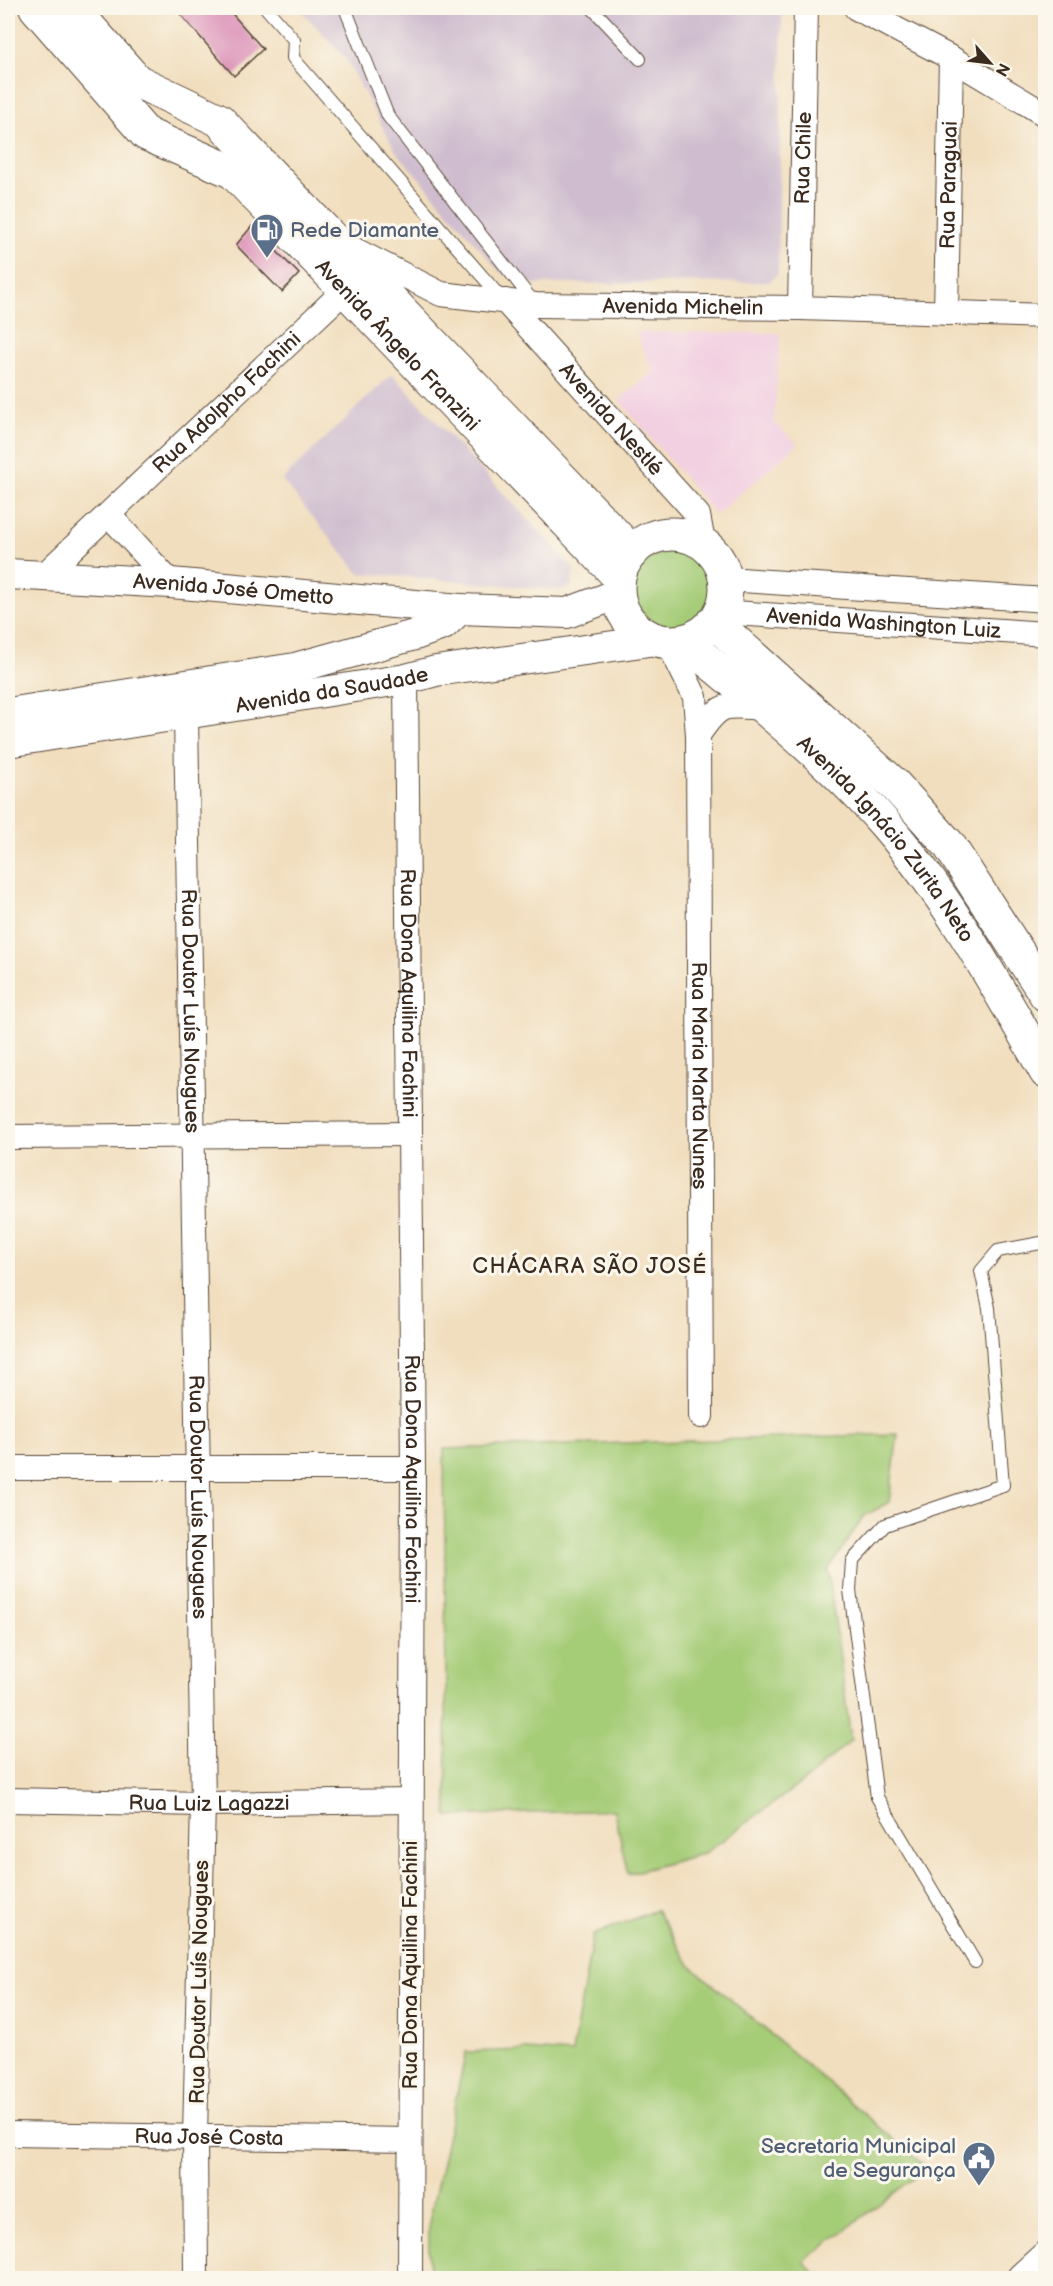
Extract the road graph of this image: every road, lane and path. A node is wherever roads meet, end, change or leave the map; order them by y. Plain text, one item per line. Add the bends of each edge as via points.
1 (36, 8) edge
2 (72, 8) edge
3 (266, 8) edge
4 (345, 8) edge
5 (592, 8) edge
6 (806, 8) edge
7 (856, 8) edge
8 (951, 58) junction
9 (639, 59) dead end
10 (168, 96) junction
11 (1046, 115) edge
12 (146, 134) junction
13 (335, 241) junction
14 (344, 291) junction
15 (505, 302) junction
16 (536, 305) junction
17 (800, 308) junction
18 (946, 313) junction
19 (1046, 316) edge
20 (109, 515) junction
21 (703, 543) junction
22 (8, 574) edge
23 (623, 574) junction
24 (42, 577) junction
25 (726, 579) junction
26 (171, 583) junction
27 (1046, 600) edge
28 (717, 617) junction
29 (441, 623) junction
30 (1046, 634) edge
31 (669, 641) junction
32 (436, 671) junction
33 (406, 679) junction
34 (764, 708) junction
35 (8, 712) edge
36 (186, 714) junction
37 (698, 735) junction
38 (8, 742) edge
39 (1034, 957) edge
40 (1046, 995) edge
41 (1046, 1072) edge
42 (410, 1134) junction
43 (192, 1136) junction
44 (8, 1137) edge
45 (1046, 1242) edge
46 (701, 1416) dead end
47 (8, 1468) edge
48 (413, 1468) junction
49 (197, 1470) junction
50 (8, 1800) edge
51 (411, 1801) junction
52 (203, 1804) junction
53 (975, 1962) dead end
54 (8, 2134) edge
55 (195, 2136) junction
56 (409, 2140) junction
57 (1046, 2256) edge
58 (196, 2278) edge
59 (410, 2278) edge
60 (1022, 2278) edge

1 - 12 main road, Avenida Ângelo Franzini
2 - 10 main road, Avenida Ângelo Franzini via 137,81
3 - 15 lane via 294,40 293,58
4 - 16 lane via 388,116
5 - 9 lane
6 - 17 street, Rua Chile
7 - 8 street
8 - 11 street
8 - 18 street, Rua Paraguai
10 - 12 main road
10 - 13 main road, Avenida Ângelo Franzini via 219,120
12 - 14 main road, Avenida Ângelo Franzini via 233,172
13 - 15 street, Avenida Michelin via 441,294
13 - 23 main road, Avenida Ângelo Franzini
14 - 20 street, Rua Adolpho Fachini
14 - 23 main road, Avenida Ângelo Franzini
15 - 16 street, Avenida Michelin
15 - 21 street, Avenida Nestlé via 698,516
16 - 17 street, Avenida Michelin
17 - 18 street, Avenida Michelin
18 - 19 street, Avenida Michelin
20 - 24 street, Rua Adolpho Fachini
20 - 26 street
21 - 23 main road via 688,536 658,536 644,542
21 - 25 main road via 713,553
22 - 24 street, Avenida José Ometto
23 - 29 street, Avenida da Saudade via 567,613
23 - 31 main road via 630,623 642,633
24 - 26 street, Avenida José Ometto
25 - 27 street, Avenida Washington Luiz
25 - 28 main road via 724,601
26 - 29 street, Avenida José Ometto
28 - 30 street, Avenida Washington Luiz
28 - 31 main road via 700,634
28 - 39 main road, Avenida Ignácio Zurita Neto via 894,784 949,845
29 - 32 street
29 - 33 street
29 - 35 street, Avenida da Saudade via 295,668
31 - 32 street, Avenida da Saudade
31 - 34 main road, Avenida Ignácio Zurita Neto
31 - 37 street, Rua Maria Marta Nunes via 694,697
32 - 33 street, Avenida da Saudade
33 - 36 street, Avenida da Saudade
33 - 42 street, Rua Dona Aquilina Fachini
34 - 37 street via 724,706 713,713
34 - 41 main road, Avenida Ignácio Zurita Neto via 885,824 935,887
36 - 38 street, Avenida da Saudade
36 - 43 street, Rua Doutor Luís Nougues
37 - 46 street, Rua Maria Marta Nunes
39 - 40 main road, Avenida Ignácio Zurita Neto
42 - 43 street
42 - 48 street, Rua Dona Aquilina Fachini
43 - 44 street
43 - 49 street, Rua Doutor Luís Nougues
45 - 53 lane via 998,1251 981,1270 989,1308 1003,1485 885,1525 852,1561 850,1590 877,1797
47 - 49 street
48 - 49 street
48 - 51 street, Rua Dona Aquilina Fachini
49 - 52 street, Rua Doutor Luís Nougues
50 - 52 street, Rua Luiz Lagazzi
51 - 52 street, Rua Luiz Lagazzi
51 - 56 street, Rua Dona Aquilina Fachini
52 - 55 street, Rua Doutor Luís Nougues
54 - 55 street, Rua José Costa
55 - 56 street, Rua José Costa
55 - 58 street, Rua Doutor Luís Nougues
56 - 59 street, Rua Dona Aquilina Fachini
57 - 60 street

